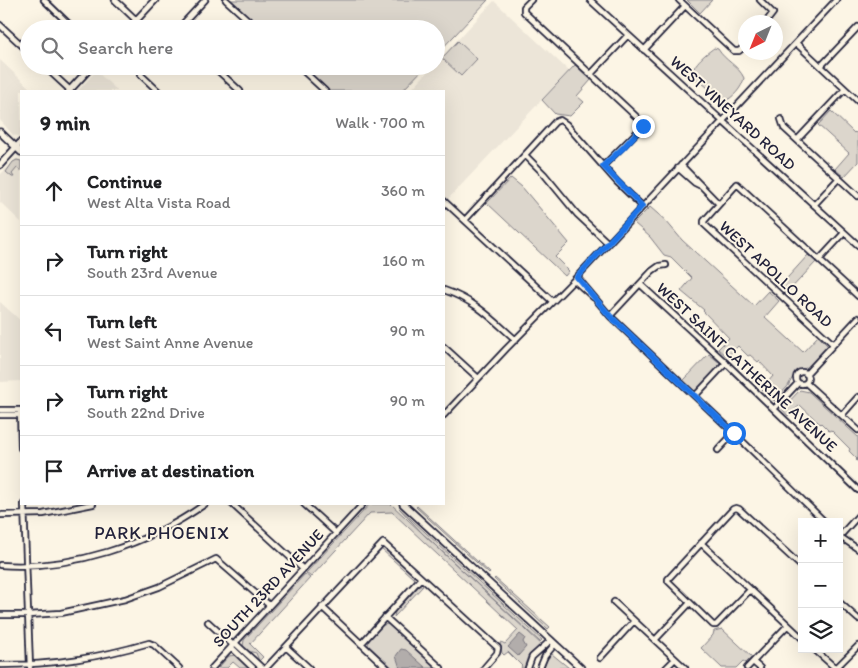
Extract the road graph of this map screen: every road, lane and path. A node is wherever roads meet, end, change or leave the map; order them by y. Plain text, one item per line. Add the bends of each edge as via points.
1 (44, 0) edge
2 (115, 0) edge
3 (155, 0) edge
4 (205, 0) edge
5 (226, 0) edge
6 (531, 0) edge
7 (590, 0) edge
8 (679, 0) edge
9 (760, 0) edge
10 (836, 0) edge
11 (685, 6) junction
12 (772, 15) edge
13 (65, 20) edge
14 (136, 20) joint
15 (186, 20) edge
16 (248, 20) edge
17 (0, 25) edge
18 (858, 27) edge
19 (628, 35) junction
20 (796, 43) junction
21 (20, 44) edge
22 (644, 50) junction
23 (738, 51) edge
24 (821, 66) junction
25 (591, 74) junction
26 (53, 75) edge
27 (84, 75) edge
28 (141, 75) edge
29 (223, 75) edge
30 (308, 75) edge
31 (845, 89) junction
32 (68, 90) edge
33 (70, 90) edge
34 (157, 90) edge
35 (239, 90) edge
36 (324, 90) edge
37 (858, 101) edge
38 (781, 119) dead end
39 (722, 120) junction
40 (0, 132) edge
41 (797, 140) junction
42 (20, 143) edge
43 (16, 147) junction
44 (20, 151) edge
45 (525, 155) junction
46 (0, 165) edge
47 (603, 166) junction
48 (680, 166) junction
49 (839, 178) junction
50 (858, 196) edge
51 (445, 202) edge
52 (719, 204) junction
53 (814, 205) junction
54 (642, 206) junction
55 (465, 220) junction
56 (844, 233) junction
57 (608, 243) junction
58 (858, 245) edge
59 (819, 260) junction
60 (666, 265) dead end
61 (575, 278) junction
62 (640, 284) junction
63 (445, 290) edge
64 (858, 296) edge
65 (552, 302) junction
66 (610, 316) junction
67 (858, 318) edge
68 (516, 340) junction
69 (833, 344) junction
70 (445, 348) edge
71 (726, 363) junction
72 (806, 374) junction
73 (478, 378) junction
74 (798, 383) junction
75 (806, 383) junction
76 (695, 396) junction
77 (858, 398) edge
78 (774, 409) junction
79 (0, 410) edge
80 (20, 410) edge
81 (445, 414) edge
82 (0, 415) edge
83 (842, 415) junction
84 (20, 416) edge
85 (858, 430) edge
86 (734, 433) junction
87 (718, 450) dead end
88 (858, 490) edge
89 (24, 505) edge
90 (88, 505) edge
91 (203, 505) edge
92 (233, 505) edge
93 (305, 505) edge
94 (362, 505) edge
95 (404, 505) edge
96 (0, 515) edge
97 (24, 515) junction
98 (858, 516) edge
99 (821, 518) edge
100 (843, 532) edge
101 (336, 533) junction
102 (843, 539) edge
103 (701, 544) junction
104 (858, 549) edge
105 (798, 563) edge
106 (0, 565) edge
107 (26, 565) junction
108 (303, 569) junction
109 (421, 578) junction
110 (750, 590) junction
111 (614, 602) dead end
112 (689, 604) junction
113 (269, 605) junction
114 (843, 606) edge
115 (322, 608) junction
116 (0, 615) edge
117 (28, 615) junction
118 (386, 617) junction
119 (858, 619) edge
120 (634, 621) junction
121 (208, 622) dead end
122 (788, 625) junction
123 (798, 634) edge
124 (655, 640) junction
125 (553, 642) junction
126 (361, 644) junction
127 (233, 645) junction
128 (858, 646) edge
129 (286, 647) junction
130 (818, 653) edge
131 (600, 658) dead end
132 (675, 658) junction
133 (753, 662) junction
134 (0, 665) edge
135 (30, 667) edge
136 (837, 667) edge
137 (179, 668) edge
138 (212, 668) edge
139 (253, 668) edge
140 (262, 668) edge
141 (266, 668) edge
142 (308, 668) edge
143 (387, 668) edge
144 (441, 668) edge
145 (484, 668) edge
146 (528, 668) edge
147 (540, 668) edge
148 (581, 668) edge
149 (666, 668) edge
150 (685, 668) edge
151 (747, 668) edge
152 (760, 668) edge

1 - 13 street
2 - 14 street
3 - 14 main road
4 - 15 street
5 - 16 street
6 - 25 street via 523,10
7 - 19 street, WEST VINEYARD ROAD
8 - 11 street
9 - 12 street
10 - 20 street
11 - 22 street
11 - 23 street
17 - 21 street
18 - 24 street
19 - 22 street, WEST VINEYARD ROAD
19 - 25 street
20 - 24 street
20 - 39 street
22 - 39 street, WEST VINEYARD ROAD
24 - 31 street
25 - 47 street via 643,124
26 - 32 street
27 - 33 main road
28 - 34 street
29 - 35 street
30 - 36 street
31 - 37 street
31 - 41 street
38 - 41 street via 784,128
39 - 48 street
39 - 53 street, WEST VINEYARD ROAD
40 - 43 main road
41 - 49 street
42 - 43 main road
43 - 44 main road
43 - 46 main road
45 - 47 street via 560,120
45 - 55 street
45 - 57 street via 577,214
47 - 54 street
48 - 52 street, WEST APOLLO ROAD
48 - 54 street
49 - 50 street
49 - 53 street
51 - 55 street
52 - 59 street via 737,184
52 - 69 street, WEST APOLLO ROAD via 703,222
53 - 56 street, WEST VINEYARD ROAD
54 - 57 street
55 - 65 street
56 - 58 street, WEST VINEYARD ROAD
56 - 59 street
57 - 61 street
59 - 64 street
60 - 62 street via 655,269
61 - 65 street
61 - 66 street
62 - 66 street
62 - 71 street, WEST SAINT CATHERINE AVENUE
63 - 68 street via 476,305
65 - 68 street
66 - 76 street
67 - 69 street
68 - 73 street
69 - 72 street
70 - 73 street
71 - 76 street
71 - 78 street, WEST SAINT CATHERINE AVENUE
72 - 74 street via 797,374
72 - 75 street
73 - 81 street
74 - 75 street
74 - 78 street
75 - 83 street
76 - 86 street
77 - 83 street
78 - 88 street, WEST SAINT CATHERINE AVENUE
79 - 80 street
80 - 84 street
82 - 84 street
83 - 85 street
86 - 87 street
86 - 99 street
89 - 97 street
90 - 97 street
91 - 107 street via 168,528 135,543 69,561
92 - 108 street
93 - 101 street
94 - 101 street, SOUTH 23RD AVENUE
95 - 125 main road
96 - 97 street
97 - 107 street
98 - 100 street
101 - 108 street, SOUTH 23RD AVENUE
102 - 104 street
103 - 105 street via 736,508
103 - 110 street
103 - 112 street via 668,579
106 - 107 street
107 - 117 street
108 - 113 street, SOUTH 23RD AVENUE
109 - 115 street via 383,543
109 - 118 street
109 - 145 street via 496,646 499,651
110 - 112 street via 716,626
110 - 122 street
111 - 120 street
112 - 124 street
113 - 117 street via 216,559 124,599 61,613
113 - 127 street, SOUTH 23RD AVENUE
114 - 119 street
115 - 126 street
115 - 129 street
116 - 117 street
117 - 135 street
118 - 126 street
118 - 144 street
120 - 124 street
120 - 131 street
121 - 127 street
122 - 123 street
122 - 133 street
124 - 132 street
125 - 146 street via 532,658
125 - 147 street
125 - 148 main road
126 - 143 street
127 - 138 street, SOUTH 23RD AVENUE
127 - 139 street
127 - 140 street
128 - 136 street
129 - 141 street
129 - 142 street
130 - 136 street
132 - 149 street
132 - 150 street
133 - 151 street
133 - 152 street
134 - 135 street
135 - 137 street via 85,659 149,643

